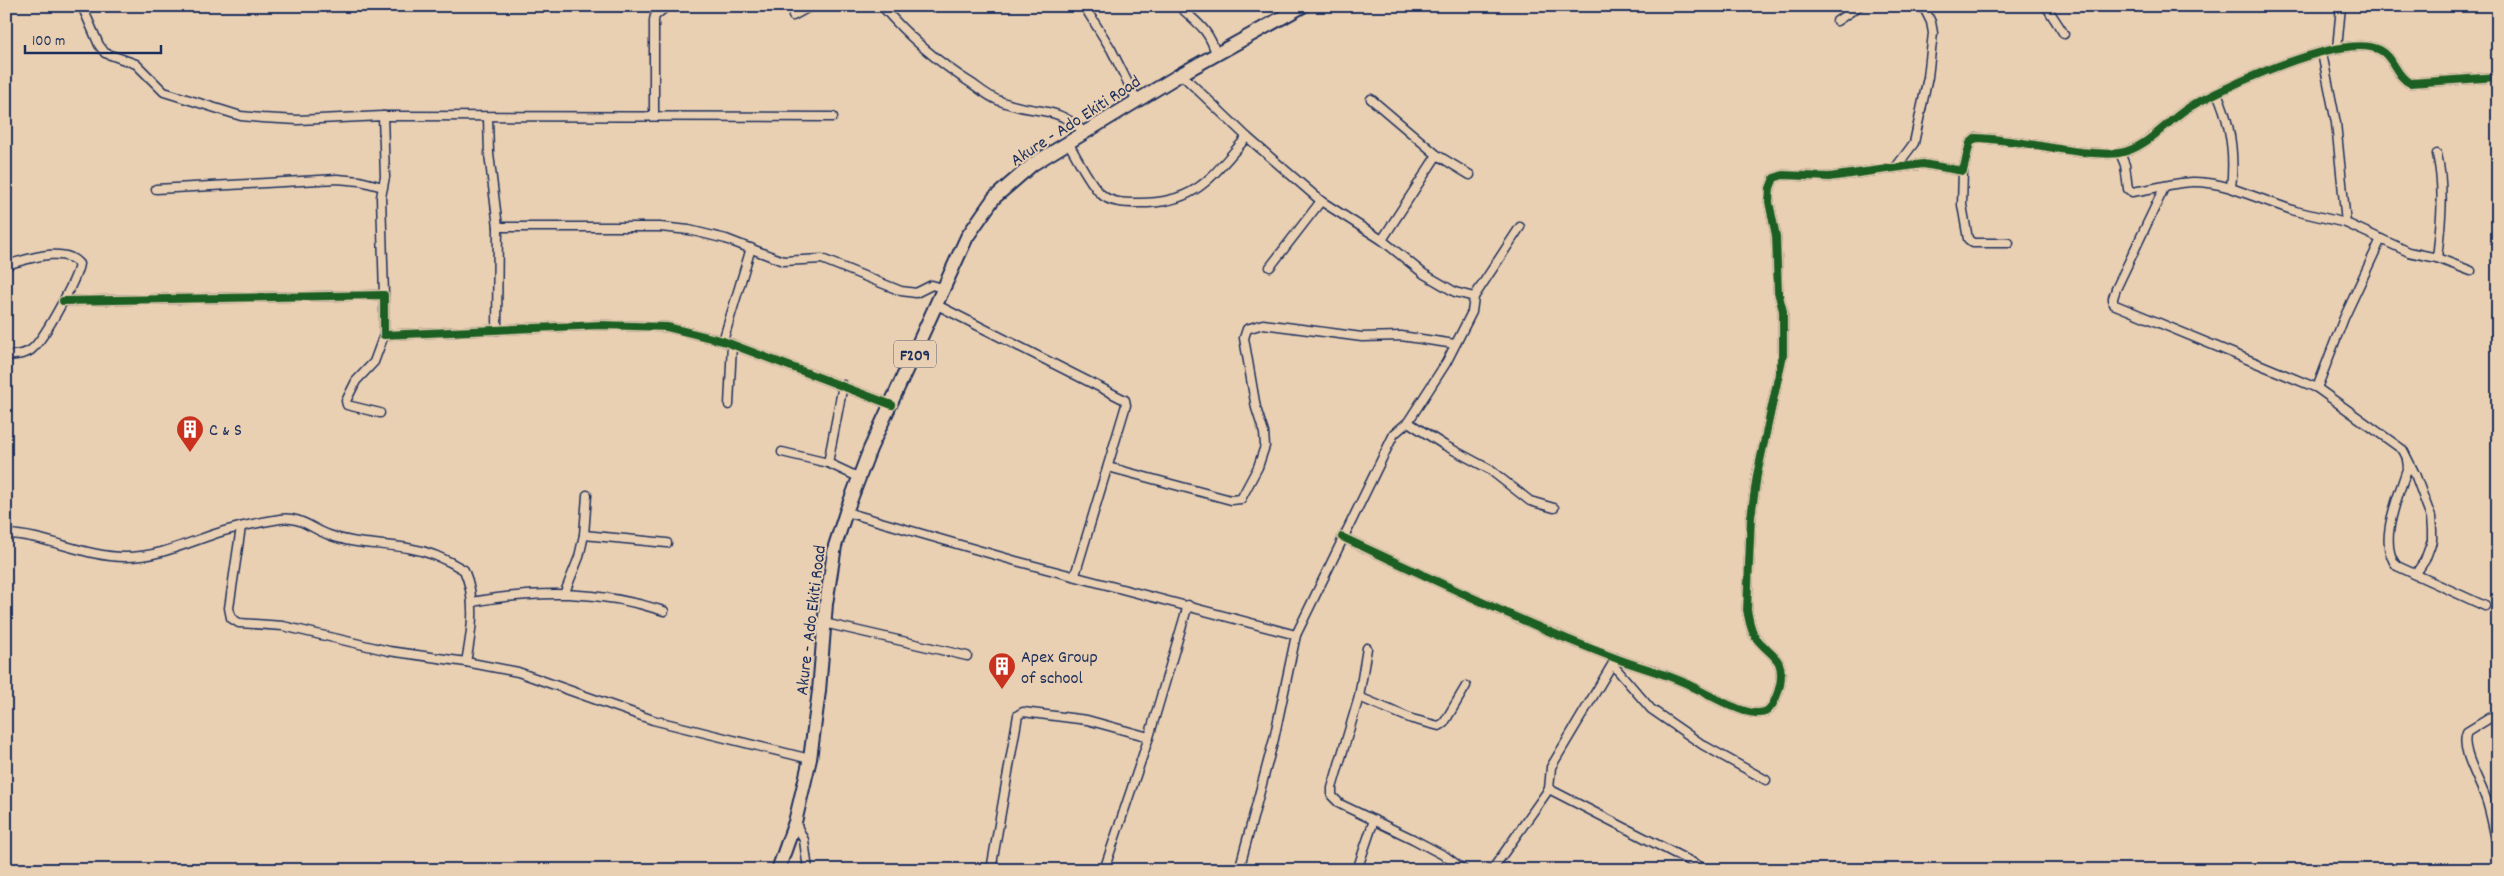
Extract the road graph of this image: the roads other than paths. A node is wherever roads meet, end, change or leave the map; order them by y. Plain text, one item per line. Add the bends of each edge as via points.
1 (82, 6) edge
2 (667, 6) edge
3 (812, 6) edge
4 (882, 6) edge
5 (1084, 6) edge
6 (1179, 6) edge
7 (1303, 6) edge
8 (1859, 6) edge
9 (1923, 6) edge
10 (2046, 6) edge
11 (2341, 6) edge
12 (793, 16) dead end
13 (1837, 21) dead end
14 (2064, 34) dead end
15 (2337, 49) junction
16 (2322, 53) junction
17 (1216, 54) junction
18 (1181, 74) junction
19 (2498, 77) edge
20 (2217, 93) junction
21 (1371, 99) dead end
22 (1137, 101) junction
23 (383, 116) junction
24 (654, 116) junction
25 (488, 117) junction
26 (833, 117) dead end
27 (1084, 132) junction
28 (1247, 137) junction
29 (1068, 142) junction
30 (2120, 153) junction
31 (2437, 154) dead end
32 (1437, 155) junction
33 (1896, 167) junction
34 (1964, 171) junction
35 (1470, 175) dead end
36 (2164, 186) junction
37 (383, 187) junction
38 (2231, 188) junction
39 (156, 189) dead end
40 (1321, 201) junction
41 (2346, 223) junction
42 (498, 227) junction
43 (1520, 227) dead end
44 (2381, 239) junction
45 (1382, 240) junction
46 (2009, 243) dead end
47 (751, 248) junction
48 (2437, 258) junction
49 (6, 265) edge
50 (1270, 267) dead end
51 (2472, 270) dead end
52 (945, 289) junction
53 (384, 295) junction
54 (1474, 297) junction
55 (62, 301) junction
56 (937, 305) junction
57 (497, 330) junction
58 (384, 335) junction
59 (723, 341) junction
60 (732, 344) junction
61 (1455, 344) junction
62 (6, 356) edge
63 (842, 385) junction
64 (2317, 388) junction
65 (729, 404) dead end
66 (892, 405) junction
67 (380, 413) dead end
68 (1408, 422) junction
69 (782, 452) dead end
70 (2407, 455) junction
71 (828, 463) junction
72 (1108, 467) junction
73 (858, 478) junction
74 (586, 495) dead end
75 (1554, 508) dead end
76 (846, 512) junction
77 (241, 527) junction
78 (6, 534) edge
79 (584, 535) junction
80 (1342, 537) junction
81 (667, 543) dead end
82 (1075, 575) junction
83 (2415, 575) junction
84 (565, 592) junction
85 (472, 602) junction
86 (1188, 605) junction
87 (2485, 606) dead end
88 (664, 611) dead end
89 (824, 623) junction
90 (1296, 635) junction
91 (1367, 648) dead end
92 (967, 656) dead end
93 (466, 662) junction
94 (1614, 662) junction
95 (1466, 686) dead end
96 (1360, 697) junction
97 (2498, 713) edge
98 (1149, 737) junction
99 (810, 759) junction
100 (1766, 780) dead end
101 (1548, 789) junction
102 (1374, 820) junction
103 (794, 822) junction
104 (2498, 851) edge
105 (778, 870) edge
106 (808, 870) edge
107 (992, 870) edge
108 (1104, 870) edge
109 (1239, 870) edge
110 (1357, 870) edge
111 (1464, 870) edge
112 (1492, 870) edge
113 (1707, 870) edge

1 - 23 street via 105,53 136,64 164,92 248,117 298,120
2 - 24 street via 654,20
3 - 12 street
4 - 27 street via 907,36 933,58 999,101 1028,110 1051,111 1071,119
5 - 22 street via 1111,49
6 - 17 street via 1206,30
7 - 17 main road, Akure - Ado Ekiti Road / F209
8 - 13 street
9 - 33 street via 1934,33 1928,77 1914,142
10 - 14 street
11 - 15 street
15 - 16 street
15 - 19 street via 2381,50 2404,80 2410,83
16 - 20 street via 2251,75
16 - 41 street via 2336,124
17 - 18 main road, Akure - Ado Ekiti Road / F209
18 - 22 main road, Akure - Ado Ekiti Road / F209
18 - 28 street
20 - 30 street via 2177,116 2137,146
20 - 38 street via 2227,117 2234,150
21 - 32 street
22 - 27 main road, Akure - Ado Ekiti Road / F209
23 - 25 street
23 - 37 street via 386,146
24 - 25 street
24 - 26 street
25 - 42 street
27 - 29 main road, Akure - Ado Ekiti Road / F209
28 - 29 street via 1209,180 1189,194 1152,204 1113,201 1101,194
28 - 40 street
29 - 52 main road, Akure - Ado Ekiti Road / F209 via 1033,164 994,198 968,237
30 - 34 street via 2050,149 1976,138 1970,143
30 - 36 street via 2130,192
31 - 48 street via 2442,203
32 - 35 street
32 - 45 street
33 - 34 street via 1923,164
33 - 94 street via 1829,177 1783,175 1774,178 1770,188 1785,335 1751,517 1747,610 1756,638 1780,664 1782,672 1773,704 1760,714 1747,712 1683,682
34 - 46 street via 1962,204 1969,242
36 - 38 street via 2191,180
36 - 64 street via 2116,289 2113,304
37 - 39 street via 337,179
37 - 53 street
38 - 41 street via 2295,211
40 - 45 street
40 - 50 street
41 - 44 street
42 - 47 street via 660,227 689,230
42 - 57 street
43 - 54 street
44 - 48 street via 2409,252
44 - 64 street via 2344,318
45 - 54 street via 1424,274 1455,292
47 - 52 street via 783,261 822,259 911,293 932,286
47 - 59 street
48 - 51 street
49 - 55 street via 46,256 63,255 75,259 79,264 78,271
52 - 56 main road, Akure - Ado Ekiti Road / F209
53 - 55 street
53 - 58 street
54 - 61 street via 1472,312
55 - 62 street via 32,350
56 - 66 main road, Akure - Ado Ekiti Road / F209
56 - 72 street via 1125,400
57 - 58 street
57 - 59 street via 641,325 667,327
58 - 67 street via 374,362 356,381 346,401 351,406
59 - 60 street
60 - 63 street
60 - 65 street
61 - 68 street
61 - 72 street via 1401,336 1362,337 1263,324 1254,326 1247,329 1244,338 1266,446 1241,499 1231,500
63 - 66 street
63 - 71 street
64 - 70 street
66 - 73 main road, Akure - Ado Ekiti Road / F209
68 - 75 street via 1489,468 1530,501
68 - 80 street via 1394,434
69 - 71 street
70 - 83 street via 2431,517 2432,530 2428,550
70 - 83 street via 2408,466 2392,519 2388,547 2390,558 2397,566
71 - 73 street
72 - 82 street
73 - 76 main road, Akure - Ado Ekiti Road / F209
74 - 79 street
76 - 82 street
76 - 89 main road, Akure - Ado Ekiti Road / F209 via 835,546
77 - 78 street via 157,554 124,557 32,536
77 - 85 street via 288,518 348,540 428,554 464,570
77 - 93 street via 229,608 231,618 239,623 283,626 389,651
79 - 81 street
79 - 84 street
80 - 90 street
80 - 94 street
82 - 86 street
83 - 87 street
84 - 85 street via 513,595
84 - 88 street
85 - 93 street via 473,619
86 - 90 street
86 - 98 street
89 - 92 street
89 - 99 main road, Akure - Ado Ekiti Road / F209
90 - 109 street via 1274,739
91 - 96 street
93 - 99 street via 543,680 652,720
94 - 100 street via 1651,709 1703,745
94 - 101 street via 1551,768
95 - 96 street via 1439,726 1412,719
96 - 102 street via 1332,796 1340,804
97 - 104 street via 2466,732 2464,737 2487,800
98 - 107 street via 1087,720 1023,712 1018,715
98 - 108 street
99 - 103 main road, Akure - Ado Ekiti Road / F209
101 - 112 street
101 - 113 street
102 - 110 street
102 - 111 street via 1445,856
103 - 105 main road, Akure - Ado Ekiti Road / F209
103 - 106 street via 804,840

